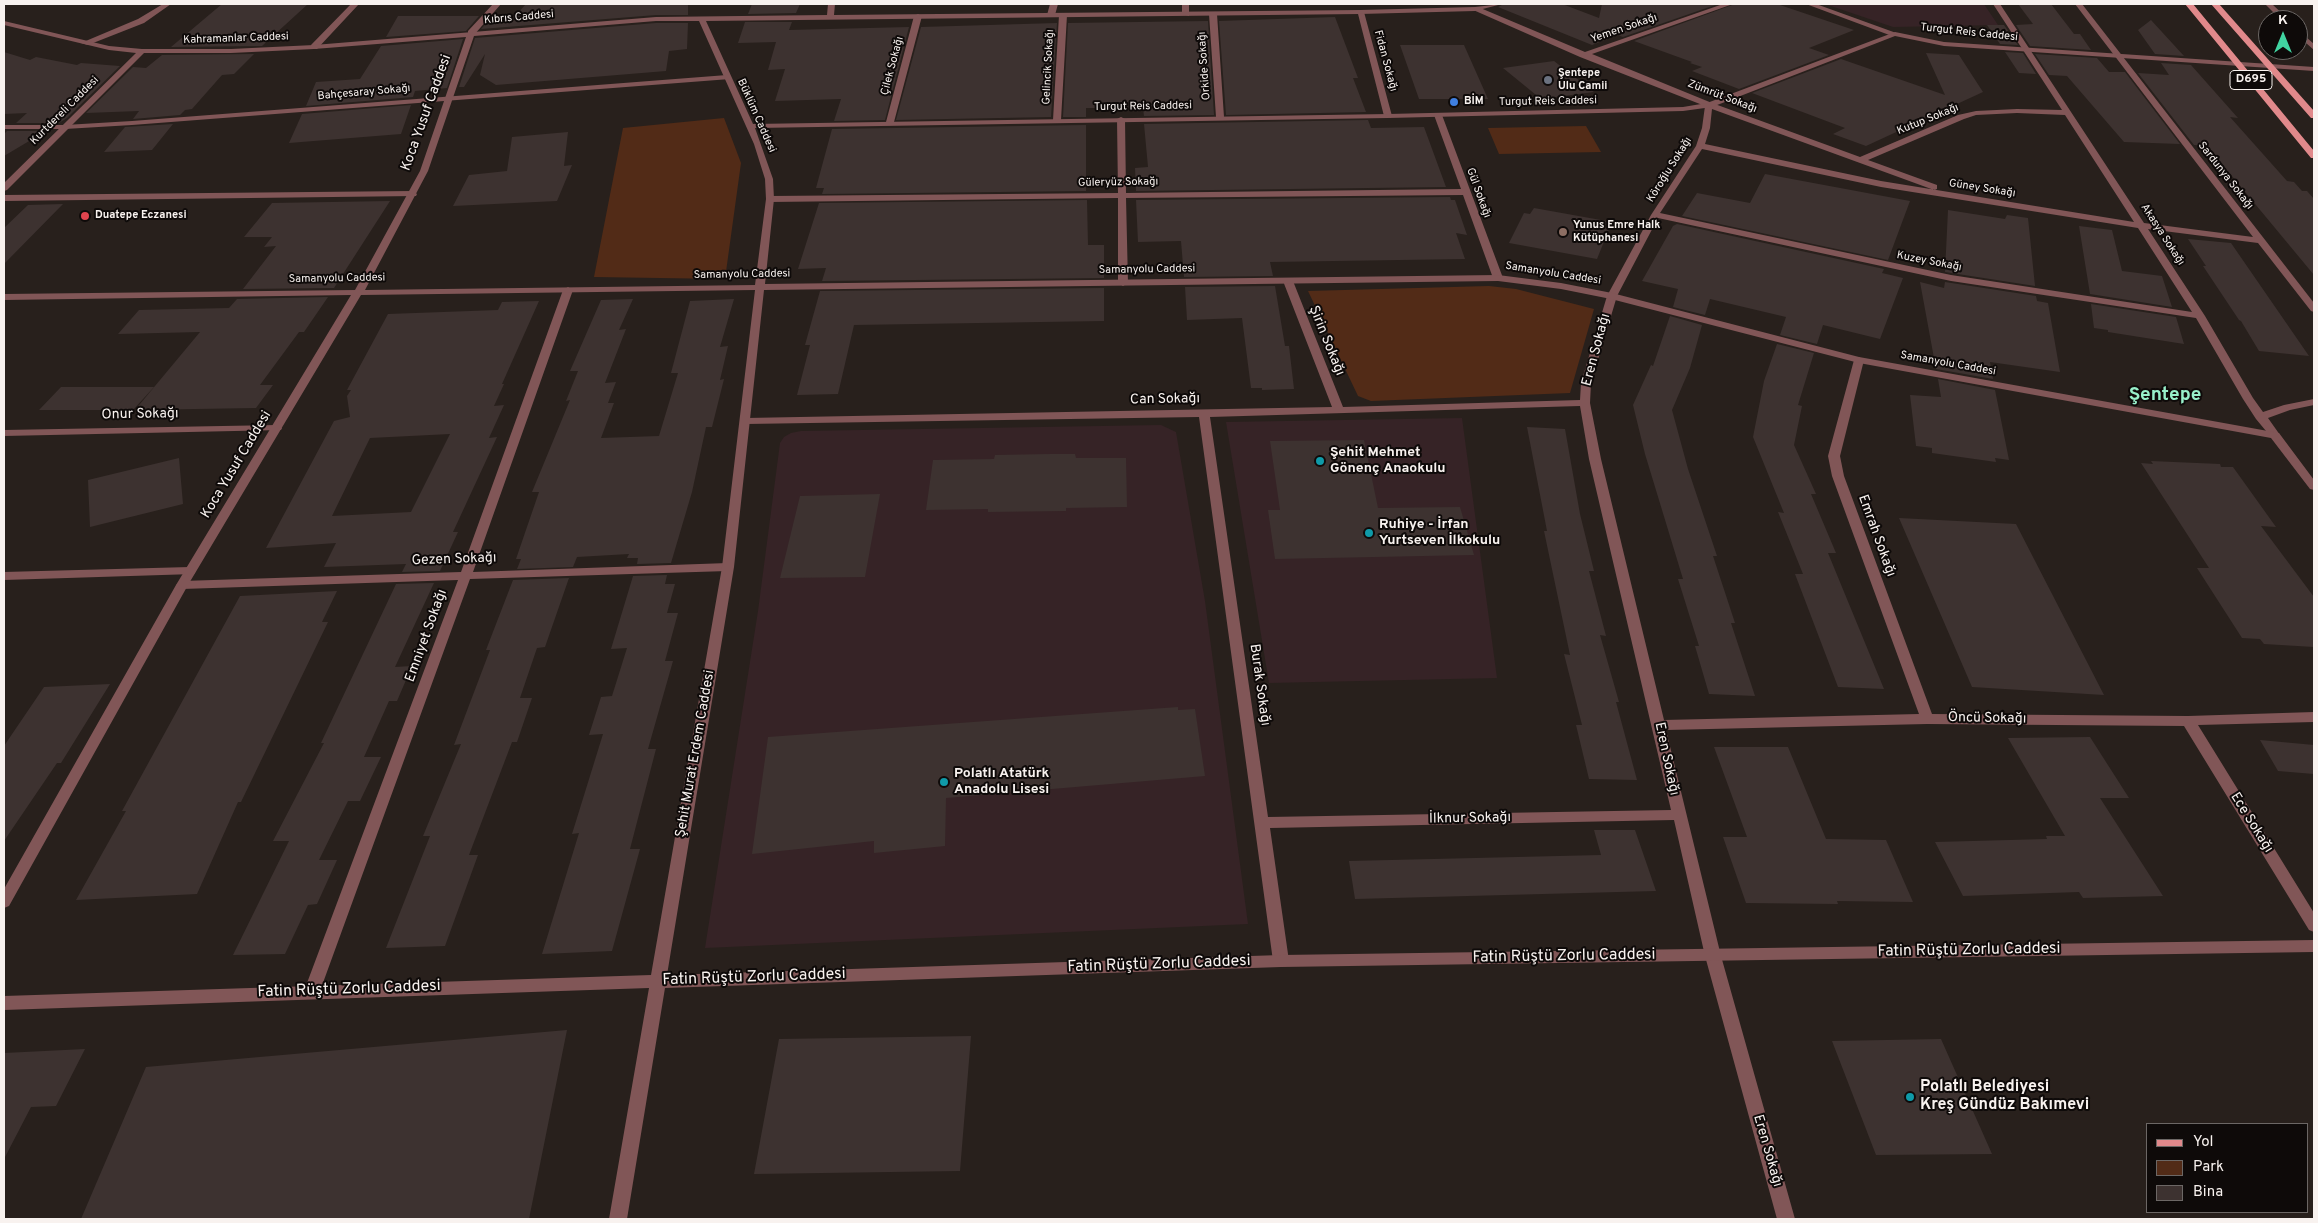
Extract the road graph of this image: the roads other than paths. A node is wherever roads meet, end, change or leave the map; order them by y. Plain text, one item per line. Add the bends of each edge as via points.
1 (167, 4) edge
2 (355, 4) edge
3 (497, 4) edge
4 (831, 4) edge
5 (1054, 4) edge
6 (1185, 4) edge
7 (1498, 4) edge
8 (1729, 4) edge
9 (1810, 4) edge
10 (1997, 4) edge
11 (2079, 4) edge
12 (2188, 4) edge
13 (2215, 4) edge
14 (1475, 9) junction
15 (1360, 12) junction
16 (1186, 14) junction
17 (1213, 14) junction
18 (1051, 15) junction
19 (1063, 15) junction
20 (830, 16) junction
21 (918, 16) junction
22 (701, 18) junction
23 (4, 23) edge
24 (471, 33) junction
25 (1895, 34) junction
26 (85, 42) junction
27 (314, 47) junction
28 (2027, 50) junction
29 (142, 51) junction
30 (1583, 55) junction
31 (2118, 57) junction
32 (2239, 65) junction
33 (2270, 67) junction
34 (2314, 69) edge
35 (727, 77) junction
36 (449, 97) junction
37 (1709, 105) junction
38 (2067, 113) junction
39 (1438, 115) junction
40 (1388, 116) junction
41 (2314, 116) edge
42 (1220, 117) junction
43 (1121, 119) junction
44 (1057, 120) junction
45 (890, 122) junction
46 (750, 126) junction
47 (4, 127) edge
48 (65, 127) junction
49 (1700, 146) junction
50 (2314, 156) edge
51 (1861, 160) junction
52 (4, 188) edge
53 (1466, 192) junction
54 (413, 194) junction
55 (1123, 194) junction
56 (4, 198) edge
57 (1964, 198) junction
58 (770, 199) junction
59 (1655, 215) junction
60 (2143, 226) junction
61 (2262, 241) junction
62 (1498, 278) junction
63 (1288, 281) junction
64 (1124, 283) junction
65 (760, 288) junction
66 (568, 290) junction
67 (359, 291) junction
68 (1612, 296) junction
69 (4, 297) edge
70 (2314, 309) edge
71 (2200, 316) junction
72 (1859, 360) junction
73 (2314, 402) edge
74 (1585, 404) junction
75 (1339, 411) junction
76 (1204, 414) junction
77 (2260, 417) junction
78 (746, 421) junction
79 (277, 428) junction
80 (4, 432) edge
81 (2275, 435) junction
82 (2314, 487) edge
83 (728, 567) junction
84 (190, 571) junction
85 (466, 574) junction
86 (4, 576) edge
87 (182, 585) junction
88 (2314, 717) edge
89 (1927, 719) junction
90 (2188, 721) junction
91 (1659, 725) junction
92 (1678, 815) junction
93 (1262, 823) junction
94 (4, 902) edge
95 (2314, 926) edge
96 (2314, 946) edge
97 (1713, 956) junction
98 (1281, 961) junction
99 (658, 981) junction
100 (312, 991) junction
101 (4, 1003) edge
102 (618, 1219) edge
103 (1786, 1219) edge

1 - 26 street via 141,21
2 - 27 street
3 - 24 street
4 - 20 street
5 - 18 street
6 - 16 street
7 - 14 street, Kıbrıs Caddesi
8 - 30 street, Yemen Sokağı
9 - 25 street
10 - 28 street, Akasya Sokağı
11 - 31 street, Sardunya Sokağı
12 - 32 main road, D695
13 - 33 main road, D695
14 - 15 street, Kıbrıs Caddesi
14 - 30 street, Zümrüt Sokağı
15 - 17 street, Kıbrıs Caddesi
15 - 40 street, Fidan Sokağı
16 - 17 street, Kıbrıs Caddesi
16 - 19 street, Kıbrıs Caddesi
17 - 42 street, Orkide Sokağı
18 - 19 street, Kıbrıs Caddesi
18 - 21 street, Kıbrıs Caddesi
19 - 44 street, Gelincik Sokağı
20 - 21 street, Kıbrıs Caddesi
20 - 22 street, Kıbrıs Caddesi
21 - 45 street, Çilek Sokağı
22 - 24 street, Kıbrıs Caddesi
22 - 35 street, Büklüm Caddesi
23 - 26 street, Kahramanlar Caddesi
24 - 27 street, Kahramanlar Caddesi
24 - 36 street, Koca Yusuf Caddesi
25 - 28 street, Turgut Reis Caddesi via 1936,43
25 - 37 street, Turgut Reis Caddesi
26 - 29 street, Kahramanlar Caddesi
27 - 29 street, Kahramanlar Caddesi
28 - 31 street, Turgut Reis Caddesi
28 - 38 street, Akasya Sokağı
29 - 48 street, Kurtdereli Caddesi
30 - 37 street, Zümrüt Sokağı
31 - 32 street, Turgut Reis Caddesi
31 - 61 street, Sardunya Sokağı
32 - 33 street, Turgut Reis Caddesi
32 - 50 main road, D695
33 - 34 street, Turgut Reis Caddesi
33 - 41 main road, D695
35 - 36 street, Bahçesaray Sokağı
35 - 46 street, Büklüm Caddesi
36 - 48 street, Bahçesaray Sokağı
36 - 54 street, Koca Yusuf Caddesi
37 - 39 street, Turgut Reis Caddesi via 1652,111
37 - 49 street, Köroğlu Sokağı
37 - 51 street, Zümrüt Sokağı
38 - 51 street, Kutup Sokağı via 1976,113
38 - 60 street, Akasya Sokağı
39 - 40 street, Turgut Reis Caddesi
39 - 53 street, Gül Sokağı
40 - 42 street, Turgut Reis Caddesi
42 - 43 street, Turgut Reis Caddesi
43 - 44 street, Turgut Reis Caddesi
43 - 55 street
44 - 45 street, Turgut Reis Caddesi
45 - 46 street, Turgut Reis Caddesi
46 - 58 street, Büklüm Caddesi via 769,179
47 - 48 street, Bahçesaray Sokağı
48 - 52 street, Kurtdereli Caddesi
49 - 57 street, Güney Sokağı
49 - 59 street, Köroğlu Sokağı
51 - 57 street, Zümrüt Sokağı
53 - 55 street, Güleryüz Sokağı
53 - 62 street, Gül Sokağı
54 - 56 street
54 - 67 street, Koca Yusuf Caddesi
55 - 58 street, Güleryüz Sokağı
55 - 64 street
57 - 60 street, Güney Sokağı
58 - 65 street, Büklüm Caddesi
59 - 68 street, Köroğlu Sokağı
59 - 71 street, Kuzey Sokağı via 1951,278
60 - 61 street, Güney Sokağı
60 - 71 street, Akasya Sokağı
61 - 70 street, Sardunya Sokağı
62 - 63 street, Samanyolu Caddesi
62 - 68 street, Samanyolu Caddesi
63 - 64 street, Samanyolu Caddesi
63 - 75 street, Şirin Sokağı
64 - 65 street, Samanyolu Caddesi
65 - 66 street, Samanyolu Caddesi
65 - 78 street, Şehit Murat Erdem Caddesi
66 - 67 street, Samanyolu Caddesi
66 - 85 street, Emniyet Sokağı
67 - 69 street, Samanyolu Caddesi
67 - 79 street, Koca Yusuf Caddesi
68 - 72 street, Samanyolu Caddesi
68 - 74 street, Eren Sokağı via 1586,383
71 - 77 street, Akasya Sokağı
72 - 81 street, Samanyolu Caddesi
72 - 89 street, Emrah Sokağı via 1834,456 1838,476
73 - 77 street
74 - 75 street, Can Sokağı
74 - 91 street, Eren Sokağı via 1595,459
75 - 76 street, Can Sokağı
76 - 78 street, Can Sokağı
76 - 93 street, Burak Sokağı
77 - 81 street, Akasya Sokağı
78 - 83 street, Şehit Murat Erdem Caddesi
79 - 80 street, Onur Sokağı
79 - 84 street, Koca Yusuf Caddesi
81 - 82 street, Akasya Sokağı
83 - 85 street, Gezen Sokağı
83 - 99 street, Şehit Murat Erdem Caddesi
84 - 86 street
84 - 87 street, Koca Yusuf Caddesi
85 - 87 street, Gezen Sokağı
85 - 100 street, Emniyet Sokağı
87 - 94 street, Koca Yusuf Caddesi
88 - 90 street, Öncü Sokağı
89 - 90 street, Öncü Sokağı
89 - 91 street, Öncü Sokağı
90 - 95 street, Ece Sokağı
91 - 92 street, Eren Sokağı
92 - 93 street, İlknur Sokağı
92 - 97 street, Eren Sokağı
93 - 98 street, Burak Sokağı
96 - 97 street, Fatin Rüştü Zorlu Caddesi
97 - 98 street, Fatin Rüştü Zorlu Caddesi
97 - 103 street, Eren Sokağı
98 - 99 street, Fatin Rüştü Zorlu Caddesi
99 - 100 street, Fatin Rüştü Zorlu Caddesi
99 - 102 street, Şehit Murat Erdem Caddesi
100 - 101 street, Fatin Rüştü Zorlu Caddesi

